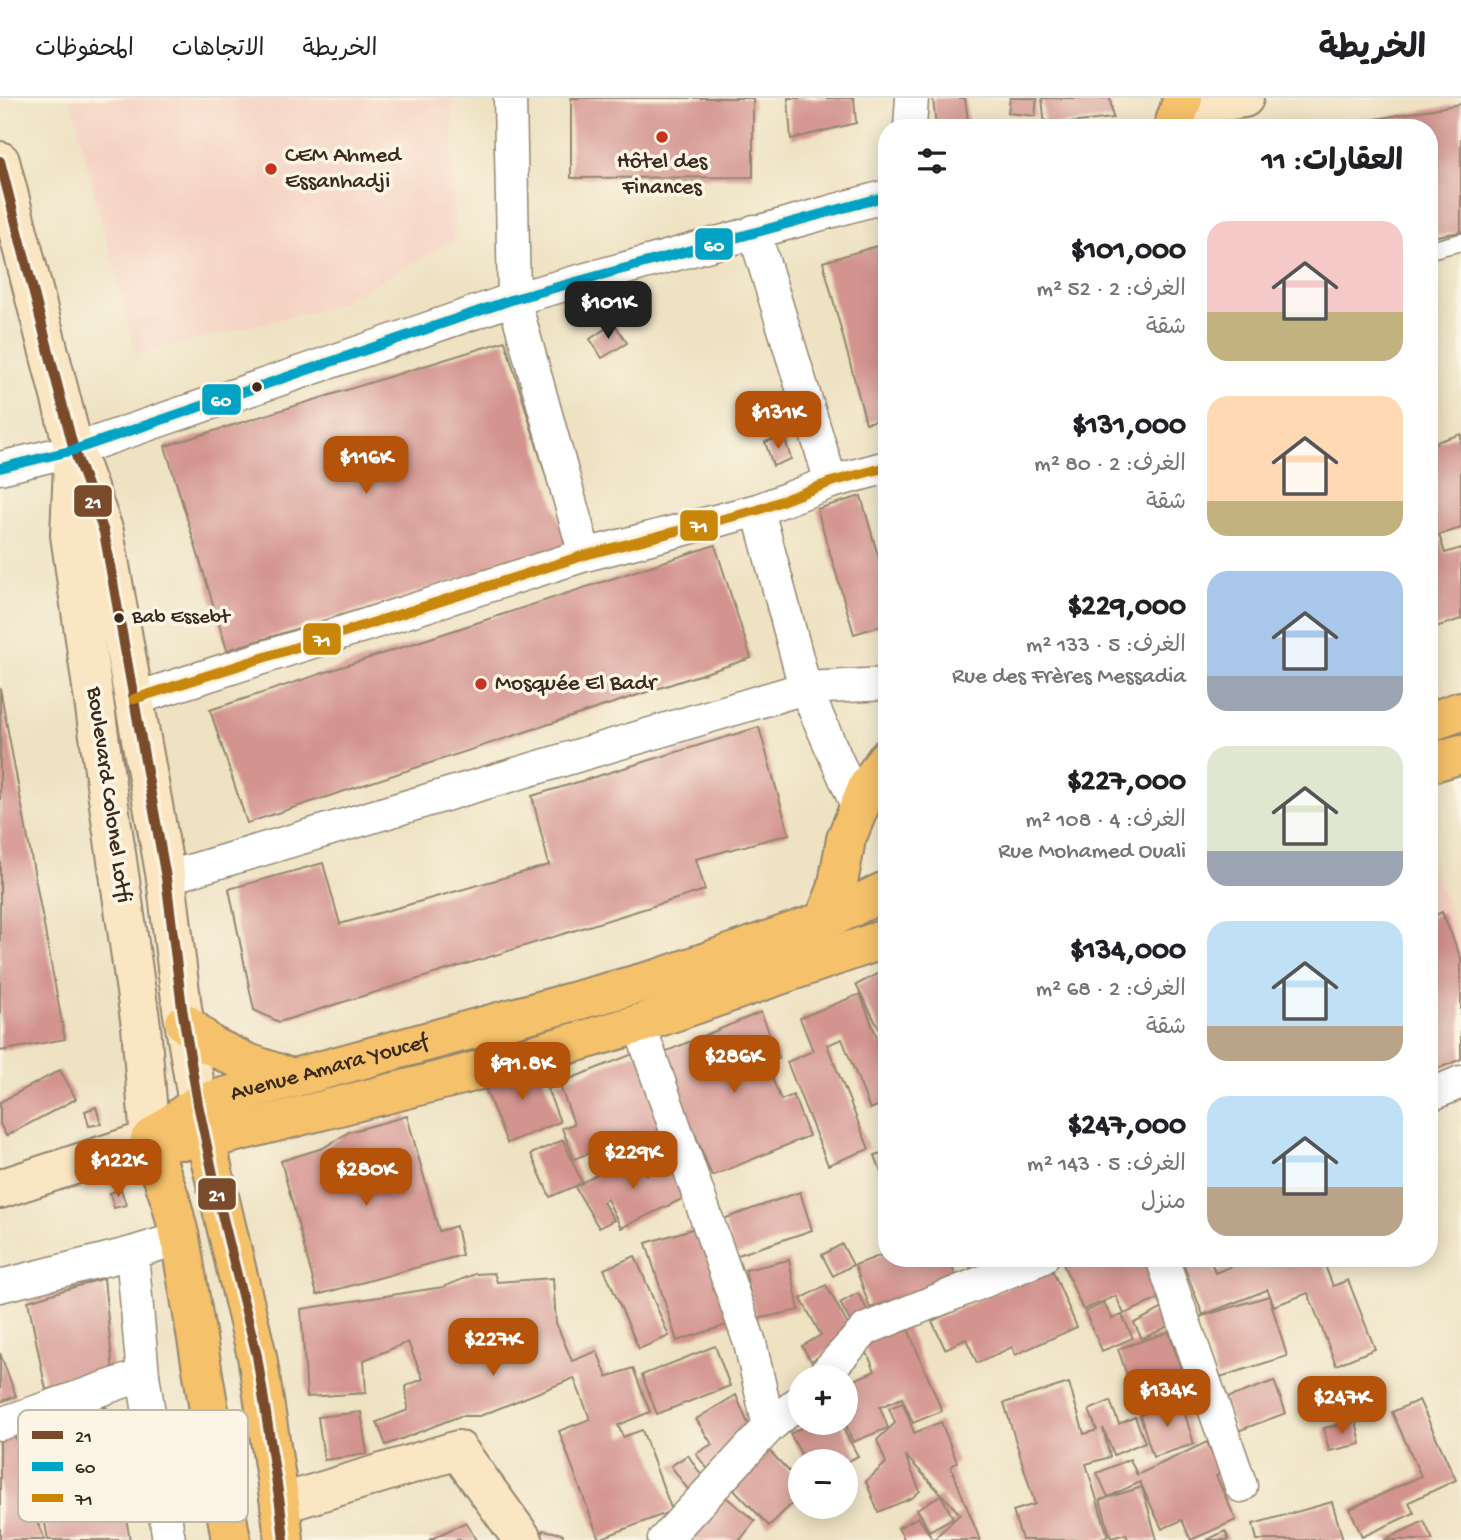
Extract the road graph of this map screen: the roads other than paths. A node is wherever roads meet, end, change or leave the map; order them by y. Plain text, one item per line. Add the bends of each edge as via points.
1 (510, 98) edge
2 (912, 98) edge
3 (1244, 98) edge
4 (1179, 111) edge
5 (910, 119) edge
6 (0, 161) edge
7 (878, 198) edge
8 (754, 231) junction
9 (1461, 242) edge
10 (1438, 248) edge
11 (514, 299) junction
12 (74, 450) junction
13 (0, 468) edge
14 (878, 469) edge
15 (831, 482) junction
16 (758, 510) junction
17 (585, 555) junction
18 (878, 684) edge
19 (805, 688) junction
20 (134, 699) junction
21 (1461, 712) edge
22 (1438, 719) edge
23 (1461, 754) edge
24 (1438, 761) edge
25 (878, 771) edge
26 (858, 808) junction
27 (166, 878) junction
28 (878, 891) edge
29 (878, 906) edge
30 (824, 921) junction
31 (870, 944) edge
32 (185, 1023) junction
33 (639, 1024) junction
34 (291, 1078) junction
35 (1461, 1082) edge
36 (1438, 1092) edge
37 (202, 1122) junction
38 (267, 1124) junction
39 (150, 1140) junction
40 (0, 1189) edge
41 (218, 1198) junction
42 (180, 1238) junction
43 (132, 1253) junction
44 (1020, 1267) edge
45 (1165, 1267) edge
46 (0, 1286) edge
47 (833, 1365) edge
48 (143, 1375) junction
49 (41, 1410) edge
50 (149, 1410) edge
51 (209, 1410) edge
52 (788, 1411) edge
53 (18, 1418) edge
54 (0, 1424) edge
55 (769, 1427) junction
56 (1241, 1486) dead end
57 (166, 1522) edge
58 (228, 1522) edge
59 (282, 1522) edge
60 (169, 1540) edge
61 (231, 1540) edge
62 (523, 1540) edge
63 (664, 1540) edge

1 - 11 street
2 - 5 street
3 - 4 main road
6 - 12 main road, Boulevard Colonel Lotfi
7 - 8 street
8 - 11 street
8 - 15 street
9 - 10 lane
11 - 12 street
11 - 17 street
12 - 13 street
12 - 20 main road, Boulevard Colonel Lotfi via 104,532
12 - 39 main road, Boulevard Colonel Lotfi via 70,535 141,1026
14 - 15 street
15 - 16 street
16 - 17 street
16 - 19 street
17 - 20 street
18 - 19 street
19 - 26 street
19 - 27 street
20 - 27 main road, Boulevard Colonel Lotfi
21 - 22 main road
23 - 24 main road
25 - 26 main road
26 - 30 main road
27 - 32 main road, Boulevard Colonel Lotfi
28 - 30 main road, Avenue Amara Youcef
29 - 31 main road
30 - 34 main road, Avenue Amara Youcef via 660,978
31 - 33 main road, Avenue Amara Youcef
32 - 34 main road via 210,1045
32 - 37 main road, Boulevard Colonel Lotfi
33 - 38 main road, Avenue Amara Youcef
33 - 55 street via 750,1343
34 - 37 main road, Avenue Amara Youcef
35 - 36 street
37 - 38 main road, Avenue Amara Youcef
37 - 39 main road, Avenue Amara Youcef
37 - 41 main road
38 - 41 main road via 236,1153 221,1176
39 - 40 main road
39 - 42 main road
41 - 59 main road via 257,1356
42 - 43 street
42 - 51 main road
43 - 46 street
43 - 48 street
44 - 47 street via 866,1329
45 - 56 street
48 - 49 street
48 - 50 street
52 - 55 street
53 - 54 street
55 - 63 street
57 - 60 street
58 - 61 main road
59 - 62 main road via 458,1450

